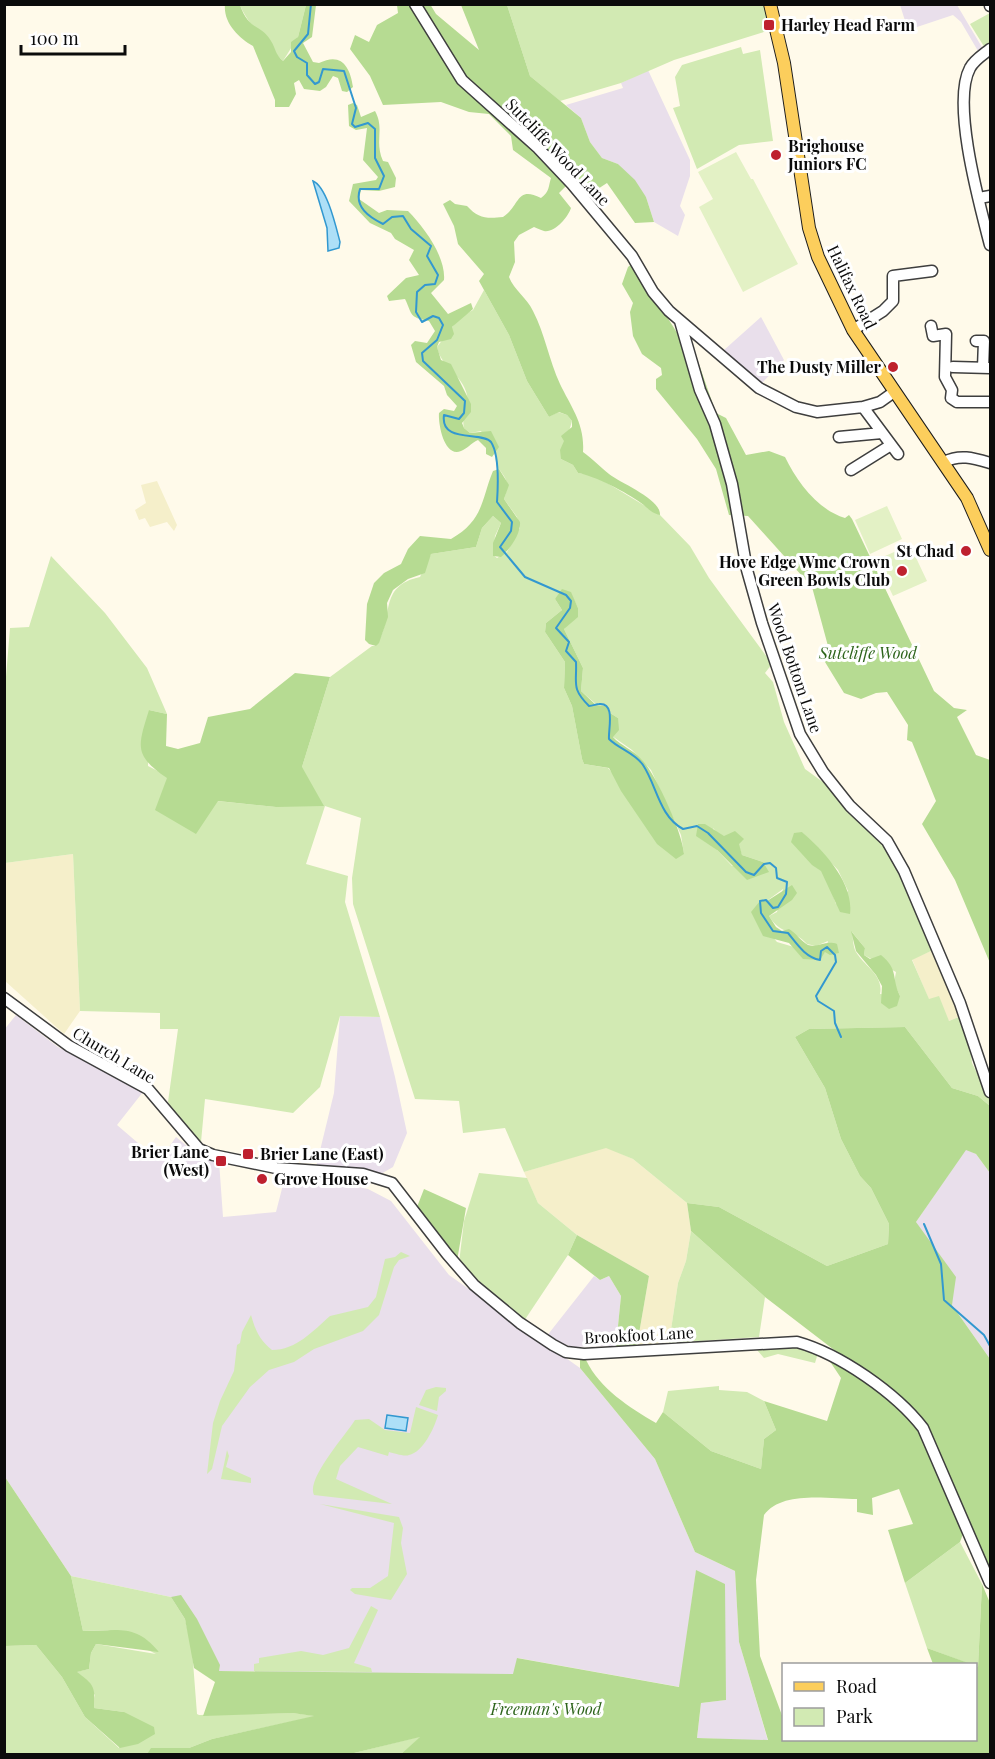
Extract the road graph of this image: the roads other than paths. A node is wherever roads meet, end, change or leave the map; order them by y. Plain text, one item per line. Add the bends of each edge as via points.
1 (415, 4) edge
2 (770, 4) edge
3 (990, 50) edge
4 (990, 196) edge
5 (979, 198) junction
6 (990, 246) edge
7 (932, 271) dead end
8 (680, 321) junction
9 (931, 326) dead end
10 (853, 330) junction
11 (976, 341) dead end
12 (953, 367) dead end
13 (987, 368) edge
14 (894, 392) junction
15 (990, 402) edge
16 (863, 406) junction
17 (882, 433) junction
18 (839, 437) dead end
19 (990, 459) edge
20 (944, 462) junction
21 (851, 470) dead end
22 (990, 550) edge
23 (4, 998) edge
24 (990, 1092) edge
25 (233, 1159) joint
26 (990, 1583) edge

1 - 8 street, Sutcliffe Wood Lane via 462,80 572,184 632,256 653,292
2 - 10 main road, Halifax Road via 784,63 809,228 818,257
3 - 5 street via 970,66 964,82 963,107
4 - 5 street
5 - 6 street
7 - 10 street via 888,275 893,301
8 - 16 street, Sutcliffe Wood Lane via 770,395 817,412
8 - 24 street, Wood Bottom Lane via 732,484 747,570 762,623 801,734 823,772 850,806 887,841 904,871 967,1021
9 - 15 street via 933,336 946,334 945,377 952,390 951,398 957,402
10 - 14 main road, Halifax Road
11 - 13 street via 984,341
12 - 13 street
14 - 16 street, Sutcliffe Wood Lane via 880,402
14 - 20 main road, Halifax Road
16 - 17 street
17 - 18 street
17 - 21 street via 894,450
19 - 20 street via 953,457
20 - 22 main road, Halifax Road via 967,498
23 - 25 street, Church Lane via 69,1046 148,1089 199,1149
25 - 26 street, Brookfoot Lane via 276,1168 363,1174 392,1182 474,1285 520,1323 566,1352 780,1342 815,1347 859,1372 914,1416 923,1428

